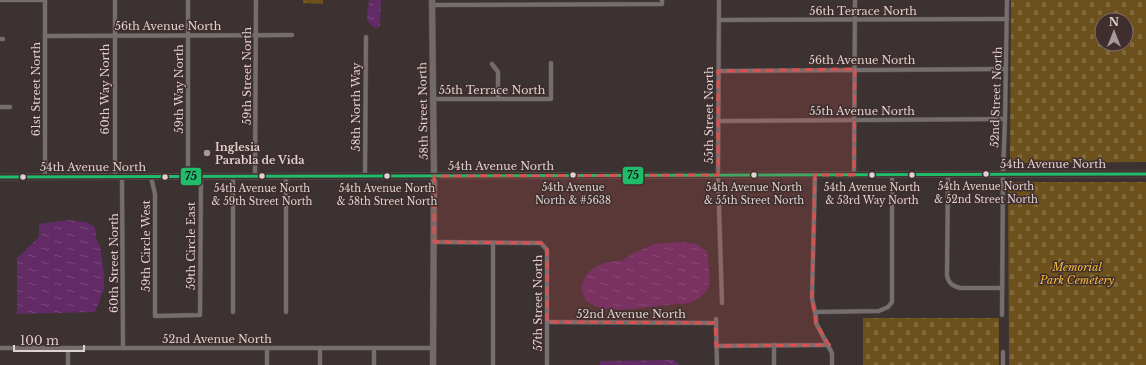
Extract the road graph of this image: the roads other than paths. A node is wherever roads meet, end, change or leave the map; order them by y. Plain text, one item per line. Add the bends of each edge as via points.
1 (0, 0) edge
2 (44, 0) edge
3 (115, 0) edge
4 (188, 0) edge
5 (256, 0) edge
6 (719, 0) edge
7 (855, 0) edge
8 (1007, 0) edge
9 (432, 2) edge
10 (662, 2) edge
11 (1007, 19) junction
12 (719, 20) junction
13 (855, 20) junction
14 (187, 35) junction
15 (256, 35) junction
16 (292, 35) dead end
17 (45, 36) junction
18 (114, 36) junction
19 (366, 37) dead end
20 (551, 63) dead end
21 (492, 64) dead end
22 (855, 69) junction
23 (1006, 69) junction
24 (718, 71) junction
25 (432, 99) junction
26 (498, 99) junction
27 (0, 107) edge
28 (10, 107) dead end
29 (1005, 119) junction
30 (854, 120) junction
31 (719, 121) junction
32 (948, 174) junction
33 (1003, 174) junction
34 (1146, 174) edge
35 (718, 175) junction
36 (815, 175) junction
37 (854, 175) junction
38 (892, 175) junction
39 (365, 176) junction
40 (434, 176) junction
41 (0, 177) edge
42 (45, 177) junction
43 (115, 177) junction
44 (122, 177) junction
45 (151, 177) junction
46 (188, 177) junction
47 (201, 177) junction
48 (233, 177) junction
49 (256, 177) junction
50 (286, 177) junction
51 (434, 242) junction
52 (492, 243) junction
53 (1002, 288) junction
54 (722, 303) dead end
55 (233, 312) dead end
56 (286, 312) dead end
57 (815, 312) junction
58 (200, 315) joint
59 (1002, 315) dead end
60 (546, 322) junction
61 (829, 345) junction
62 (716, 346) junction
63 (774, 346) junction
64 (0, 348) edge
65 (68, 348) junction
66 (123, 348) junction
67 (266, 348) junction
68 (320, 348) junction
69 (374, 348) junction
70 (433, 348) junction
71 (1003, 352) dead end
72 (68, 365) edge
73 (267, 365) edge
74 (320, 365) edge
75 (374, 365) edge
76 (433, 365) edge
77 (493, 365) edge
78 (547, 365) edge
79 (717, 365) edge
80 (774, 365) edge
81 (832, 365) edge
82 (1003, 365) edge

1 - 2 street
2 - 17 street, 61st Street North
3 - 18 street, 60th Way North
4 - 14 street, 59th Way North
5 - 15 street, 59th Street North
6 - 12 street, 55th Street North
7 - 13 street
8 - 11 street, 52nd Street North
9 - 10 street
9 - 25 main road, 58th Street North
11 - 13 street, 56th Terrace North
11 - 23 street, 52nd Street North
12 - 13 street, 56th Terrace North
12 - 24 street, 55th Street North
13 - 22 street
14 - 15 street, 56th Avenue North
14 - 18 street, 56th Avenue North
14 - 46 street, 59th Way North
15 - 16 street, 56th Avenue North
15 - 49 street, 59th Street North
17 - 18 street, 56th Avenue North
17 - 42 street, 61st Street North
18 - 43 street, 60th Way North
19 - 39 street, 58th North Way
20 - 26 street, 55th Terrace North via 552,99
21 - 26 street via 498,72
22 - 23 street, 56th Avenue North
22 - 24 street, 56th Avenue North
22 - 30 street
23 - 29 street, 52nd Street North
24 - 31 street, 55th Street North
25 - 26 street, 55th Terrace North
25 - 40 main road, 58th Street North
27 - 28 street
29 - 30 street, 55th Avenue North
29 - 33 street, 52nd Street North
30 - 31 street, 55th Avenue North
30 - 37 street
31 - 35 street, 55th Street North
32 - 33 main road, 54th Avenue North
32 - 38 main road, 54th Avenue North
32 - 53 street via 949,282 960,288
33 - 34 main road, 54th Avenue North
33 - 53 street, 52nd Street North
35 - 36 main road, 54th Avenue North
35 - 40 main road, 54th Avenue North
35 - 54 street, 55th Street North
36 - 37 main road, 54th Avenue North
36 - 57 street via 812,298
37 - 38 main road, 54th Avenue North
38 - 57 street via 892,302 879,311
39 - 40 main road, 54th Avenue North
39 - 50 main road, 54th Avenue North
40 - 51 main road, 58th Street North
41 - 42 main road, 54th Avenue North
42 - 43 main road, 54th Avenue North
43 - 44 main road, 54th Avenue North
44 - 45 main road, 54th Avenue North
44 - 66 street, 60th Street North
45 - 46 main road, 54th Avenue North
45 - 58 street, 59th Circle West via 155,194 155,316
46 - 47 main road, 54th Avenue North
47 - 48 main road, 54th Avenue North
47 - 58 street, 59th Circle East
48 - 49 main road, 54th Avenue North
48 - 55 street
49 - 50 main road, 54th Avenue North
50 - 56 street
51 - 52 street
51 - 70 main road, 58th Street North
52 - 60 street, 57th Street North via 541,243 547,250
52 - 77 street
53 - 59 street, 52nd Street North
57 - 61 street via 816,323
60 - 62 street, 52nd Avenue North via 716,321
60 - 78 street, 57th Street North
61 - 63 street
61 - 81 street
62 - 63 street
62 - 79 street
63 - 80 street
64 - 65 street, 52nd Avenue North
65 - 66 street, 52nd Avenue North
65 - 72 street
66 - 67 street, 52nd Avenue North
67 - 68 street, 52nd Avenue North
67 - 73 street
68 - 69 street, 52nd Avenue North
68 - 74 street
69 - 70 street, 52nd Avenue North
69 - 75 street
70 - 76 main road, 58th Street North
71 - 82 street

